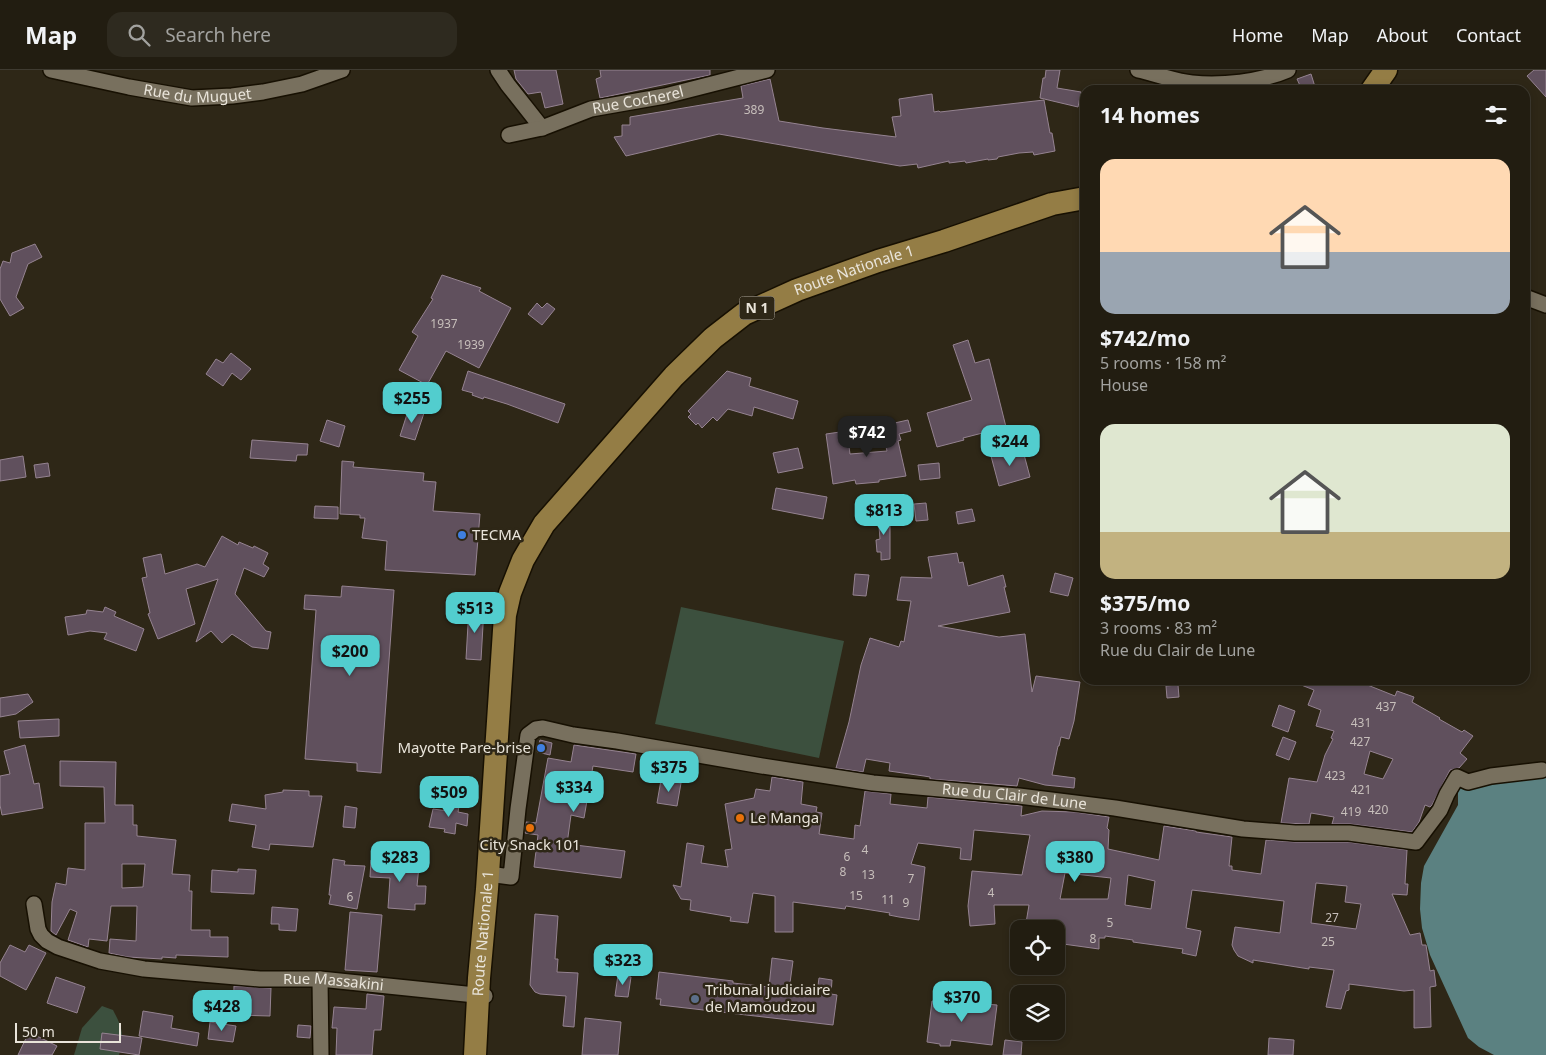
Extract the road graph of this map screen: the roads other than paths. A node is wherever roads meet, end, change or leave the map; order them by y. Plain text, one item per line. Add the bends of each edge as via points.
1 (51, 70) edge
2 (342, 70) edge
3 (498, 70) edge
4 (767, 70) edge
5 (1138, 70) edge
6 (1288, 70) edge
7 (1386, 70) edge
8 (1376, 85) edge
9 (542, 128) junction
10 (509, 135) dead end
11 (1080, 199) edge
12 (1530, 299) edge
13 (1546, 305) edge
14 (523, 560) junction
15 (1542, 770) dead end
16 (494, 780) junction
17 (507, 808) junction
18 (493, 875) junction
19 (34, 904) dead end
20 (320, 979) junction
21 (481, 995) junction
22 (321, 1055) edge
23 (475, 1055) edge
24 (486, 1055) edge

1 - 2 street, Rue du Muguet via 192,98 263,92 302,84
3 - 9 street
4 - 9 street, Rue Cocherel via 665,96 591,109
5 - 6 street via 1202,83 1254,81
7 - 8 main road
9 - 10 street, Rue Cocherel
11 - 14 main road, Route Nationale 1 / N 1 via 1052,204 878,261 796,290 744,314 713,338 674,376 544,524
12 - 13 street
14 - 16 main road, Route Nationale 1 / N 1 via 505,615
14 - 17 main road, Route Nationale 1 / N 1 via 516,626
15 - 17 street, Rue du Clair de Lune via 1468,782 1458,777 1440,810 1416,842 1348,833 1295,834 1243,829 1019,796 872,783 536,728 528,735
16 - 17 main road, Route Nationale 1 / N 1
16 - 18 main road, Route Nationale 1 / N 1
17 - 18 main road, Route Nationale 1 / N 1
18 - 21 main road, Route Nationale 1 / N 1
18 - 24 main road, Route Nationale 1 / N 1
19 - 20 street, Rue Massakini via 38,929 47,941 100,961 144,969 242,978
20 - 21 street, Rue Massakini
20 - 22 street
21 - 23 main road, Route Nationale 1 / N 1

